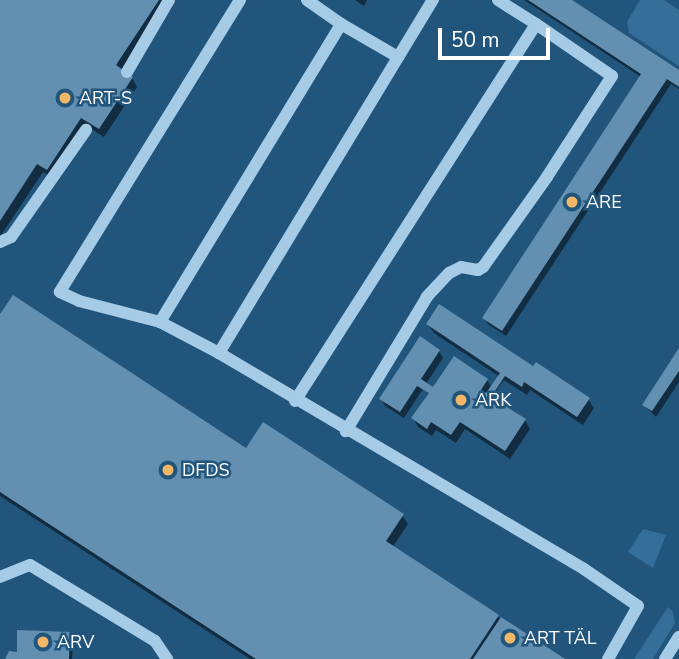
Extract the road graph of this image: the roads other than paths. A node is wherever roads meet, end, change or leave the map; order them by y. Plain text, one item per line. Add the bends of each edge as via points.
1 (169, 0) edge
2 (240, 0) edge
3 (307, 0) edge
4 (433, 0) edge
5 (498, 0) edge
6 (341, 24) junction
7 (536, 24) junction
8 (398, 57) junction
9 (127, 72) dead end
10 (86, 130) dead end
11 (0, 242) edge
12 (160, 322) junction
13 (219, 353) junction
14 (295, 401) junction
15 (345, 430) junction
16 (0, 577) edge
17 (679, 637) edge
18 (167, 659) edge
19 (608, 659) edge
20 (665, 659) edge

1 - 9 street
2 - 12 street via 60,292 79,302
3 - 6 street
4 - 8 street
5 - 7 street
6 - 8 street
6 - 12 street
7 - 14 street
7 - 15 street via 612,76 483,267 461,267 449,273 426,297
8 - 13 street
10 - 11 street via 11,237
12 - 13 street
13 - 14 street
14 - 15 street
15 - 19 street via 584,569 638,606
16 - 18 street via 30,565 155,641
17 - 20 street

